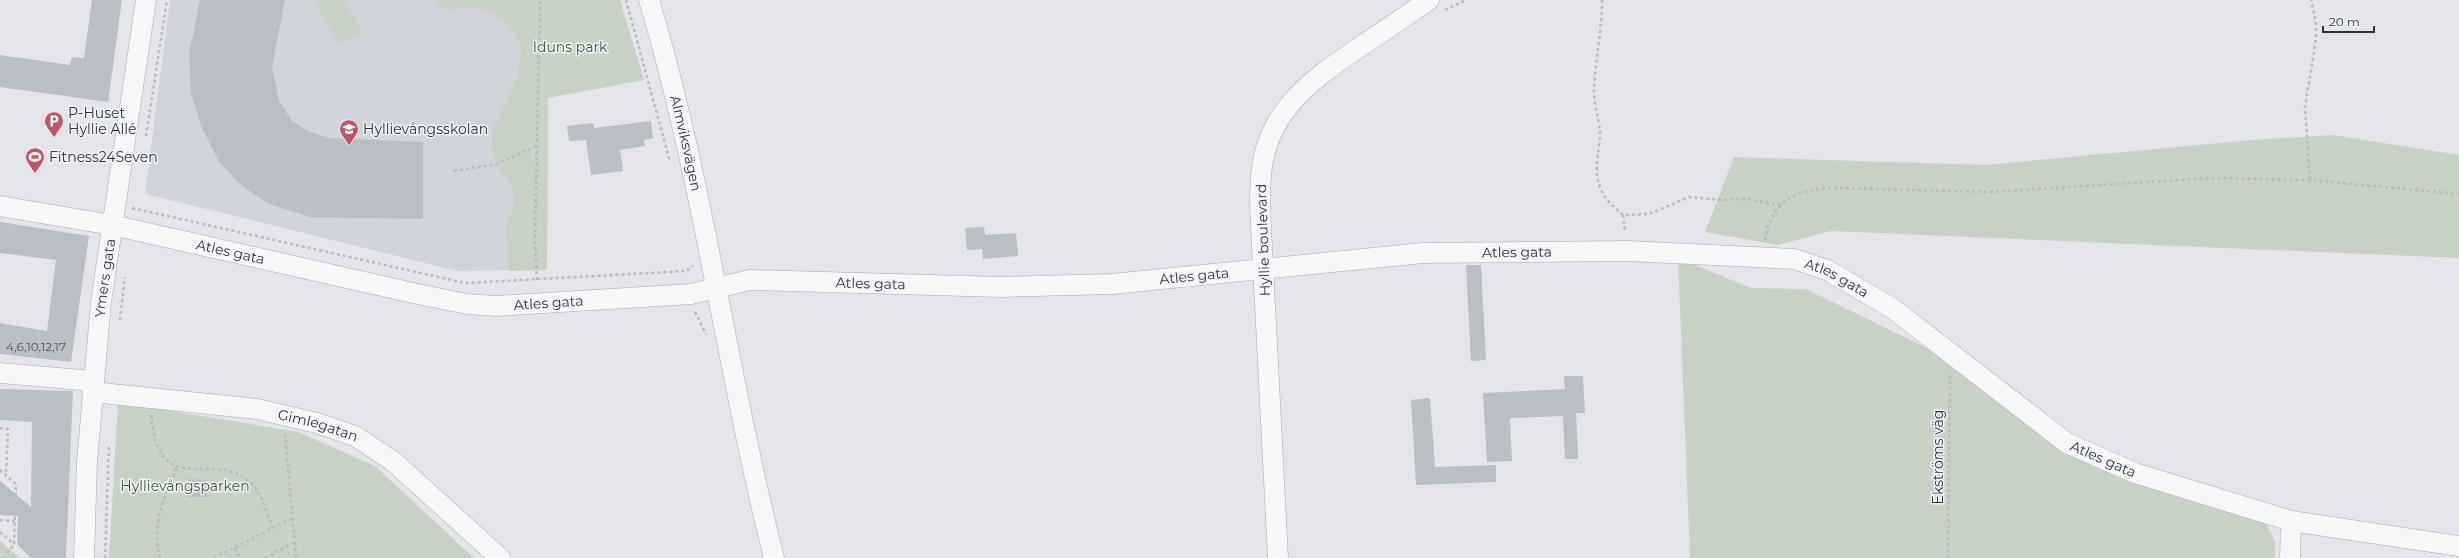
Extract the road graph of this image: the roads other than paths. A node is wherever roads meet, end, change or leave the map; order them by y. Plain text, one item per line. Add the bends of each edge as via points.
1 (146, 0) edge
2 (649, 0) edge
3 (1429, 0) edge
4 (0, 206) edge
5 (112, 225) junction
6 (1263, 269) junction
7 (718, 287) junction
8 (0, 373) edge
9 (93, 387) junction
10 (2291, 522) junction
11 (2459, 546) edge
12 (84, 558) edge
13 (500, 558) edge
14 (774, 558) edge
15 (1278, 558) edge
16 (2290, 558) edge

1 - 5 street, Ymers gata via 125,207
2 - 7 street, Almviksvägen via 666,55
3 - 6 street, Hyllie boulevard via 1326,70 1303,89 1286,108 1268,142 1263,160 1260,190
4 - 5 street, Atles gata
5 - 7 street, Atles gata via 467,304 496,306 691,294
5 - 9 street, Ymers gata
6 - 7 street, Atles gata via 1097,284 1001,287 750,280
6 - 10 street, Atles gata via 1423,253 1628,251 1794,259 1827,270 1892,308 2067,443 2135,473
6 - 15 street, Hyllie boulevard
7 - 14 street, Almviksvägen via 755,484
8 - 9 street, Gimlegatan
9 - 12 street, Ymers gata via 87,462
9 - 13 street, Gimlegatan via 150,398 257,409 316,423 355,436 394,462
10 - 11 street, Atles gata
10 - 16 street

